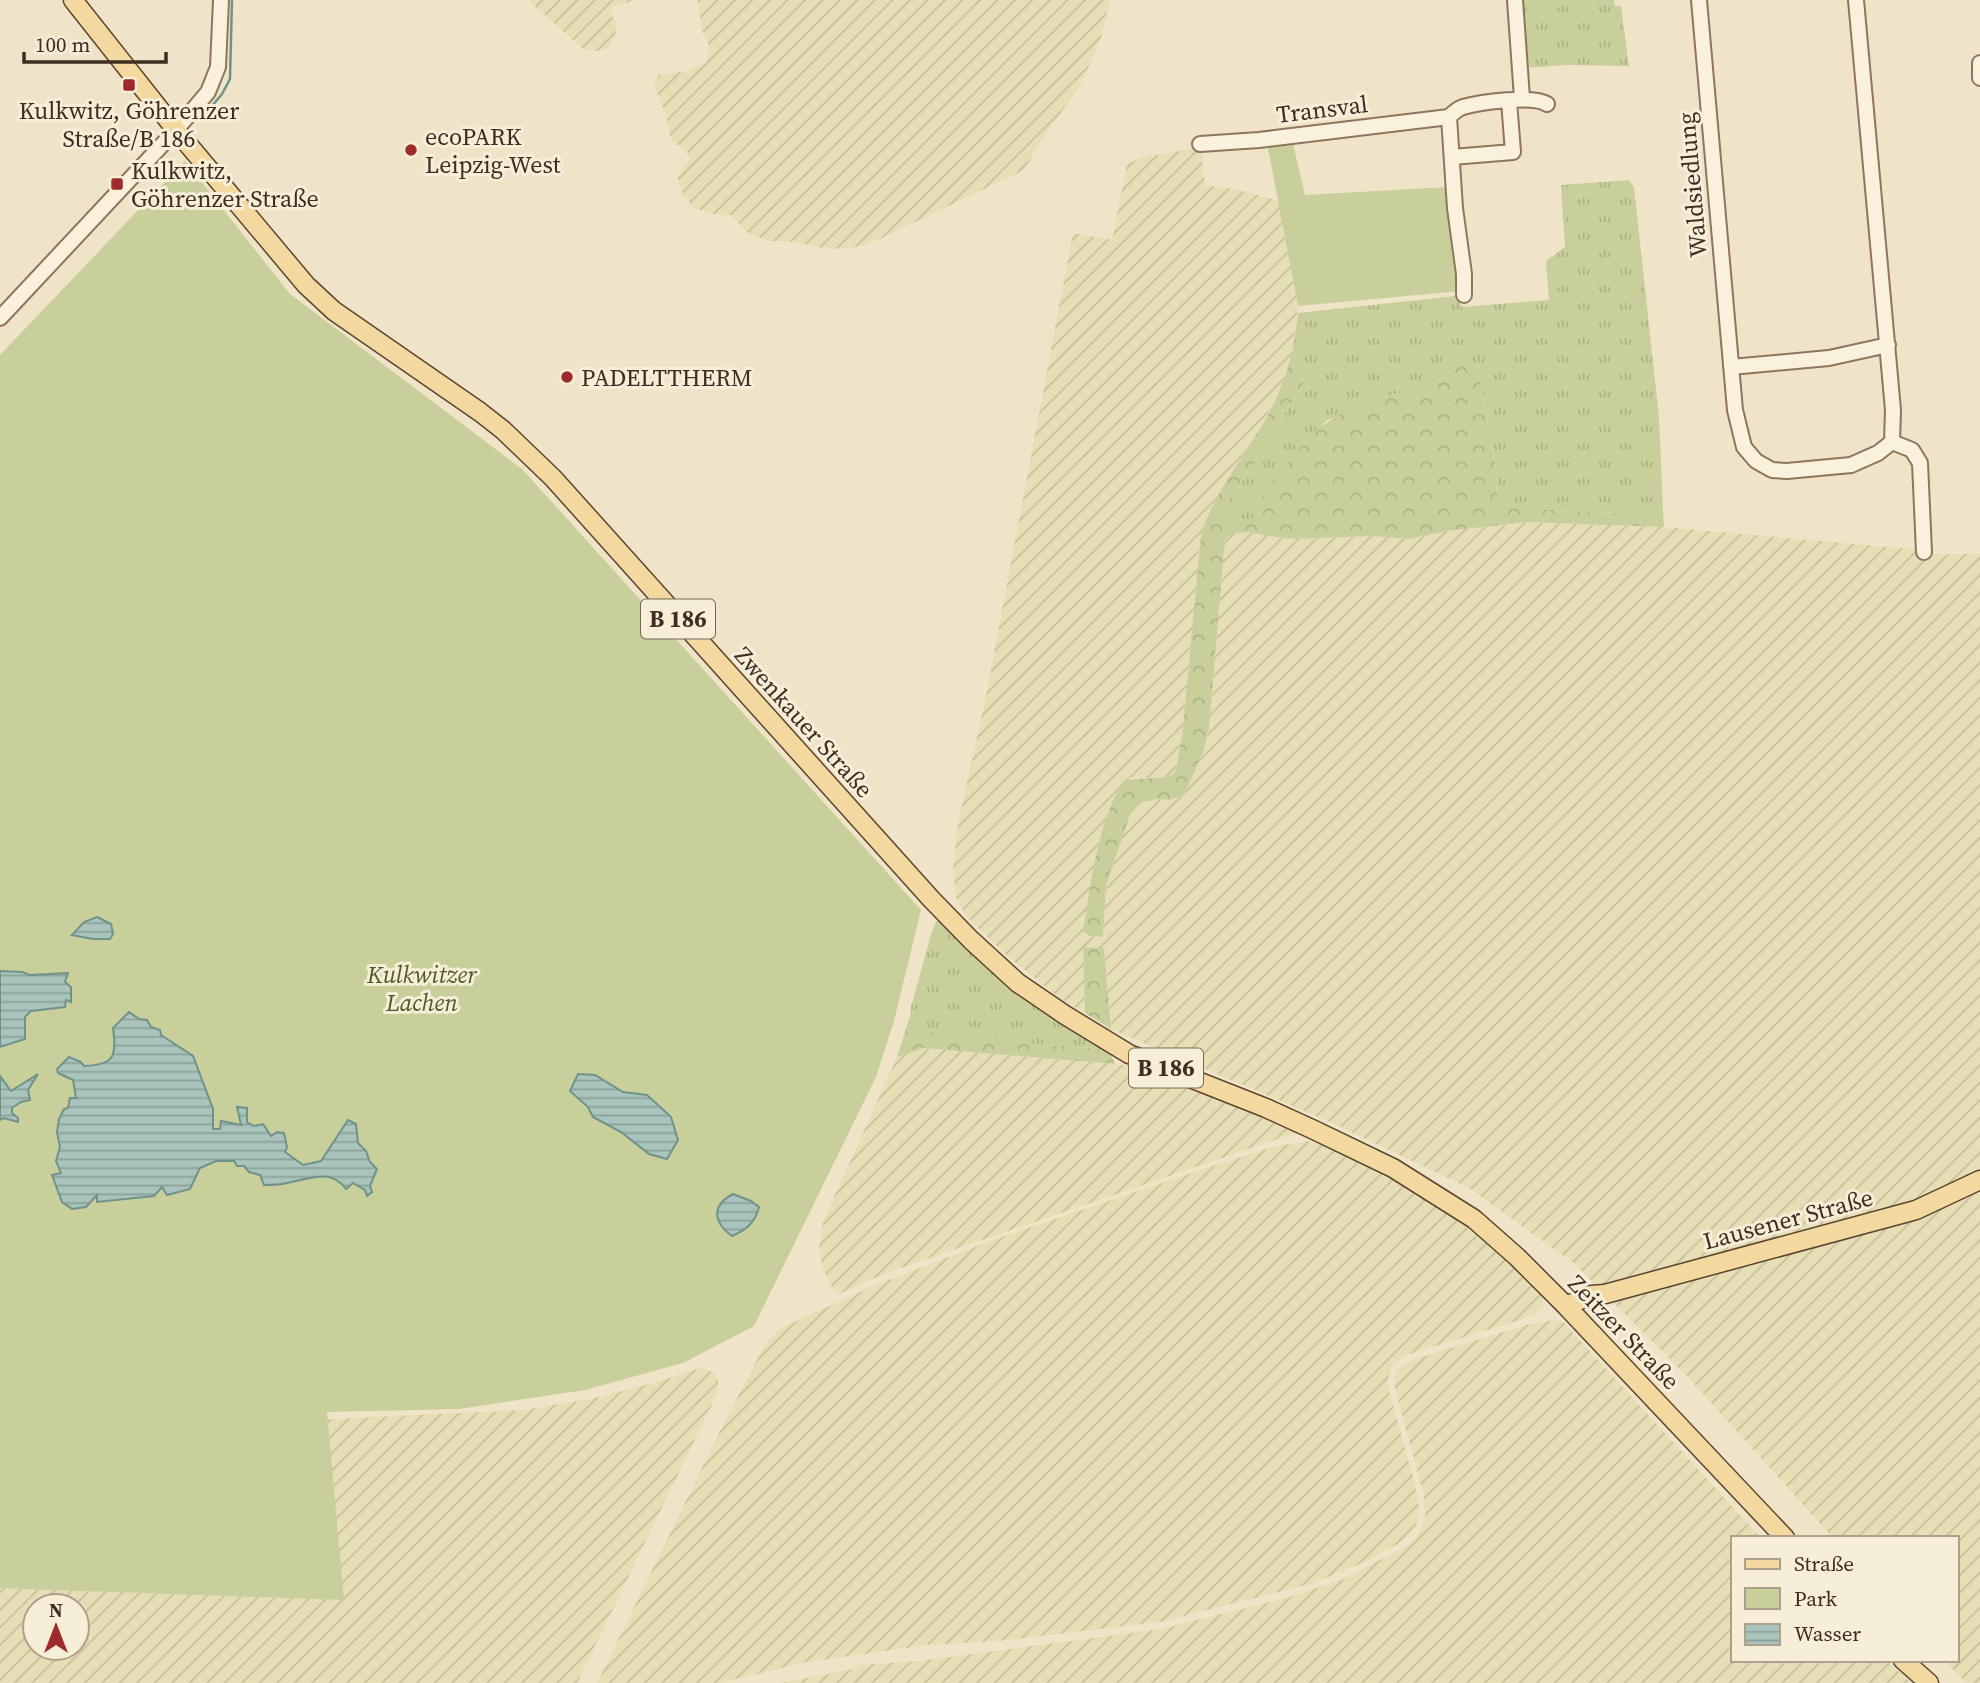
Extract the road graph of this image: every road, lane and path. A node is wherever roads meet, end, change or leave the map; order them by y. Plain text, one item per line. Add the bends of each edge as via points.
1 (73, 0) edge
2 (221, 0) edge
3 (1515, 0) edge
4 (1699, 0) edge
5 (1856, 0) edge
6 (1980, 63) edge
7 (1980, 78) edge
8 (1516, 100) junction
9 (1547, 104) dead end
10 (1449, 117) junction
11 (176, 131) junction
12 (1200, 144) dead end
13 (1452, 157) junction
14 (1464, 295) dead end
15 (0, 318) edge
16 (1888, 345) junction
17 (1731, 367) junction
18 (1892, 442) junction
19 (1924, 552) dead end
20 (1412, 1180) joint
21 (1980, 1180) edge
22 (1605, 1294) junction
23 (1566, 1306) junction
24 (1579, 1320) junction
25 (1783, 1536) edge
26 (1905, 1662) edge
27 (1928, 1683) edge

1 - 11 main road, Zwenkauer Straße / B 186
2 - 11 street via 214,81
3 - 8 street
4 - 17 street, Waldsiedlung
5 - 16 street
6 - 7 street
8 - 9 street, Transval via 1539,99
8 - 10 street, Transval via 1462,108
8 - 13 street via 1513,152
10 - 12 street, Transval
10 - 13 street
11 - 15 street
11 - 20 main road, Zwenkauer Straße / B 186 via 306,285 334,311 487,418 558,483 932,900 1018,983 1129,1054 1266,1108
13 - 14 street
16 - 17 street via 1829,358
16 - 18 street
17 - 18 street, Waldsiedlung via 1744,447 1772,470 1851,465
18 - 19 street via 1912,450 1920,463
20 - 23 main road, Zeitzer Straße / B 186 via 1474,1219
21 - 22 main road, Lausener Straße via 1916,1210
22 - 23 main road, Lausener Straße
22 - 24 main road
23 - 24 main road, Zeitzer Straße / B 186
24 - 25 main road, Zeitzer Straße / B 186
26 - 27 main road

